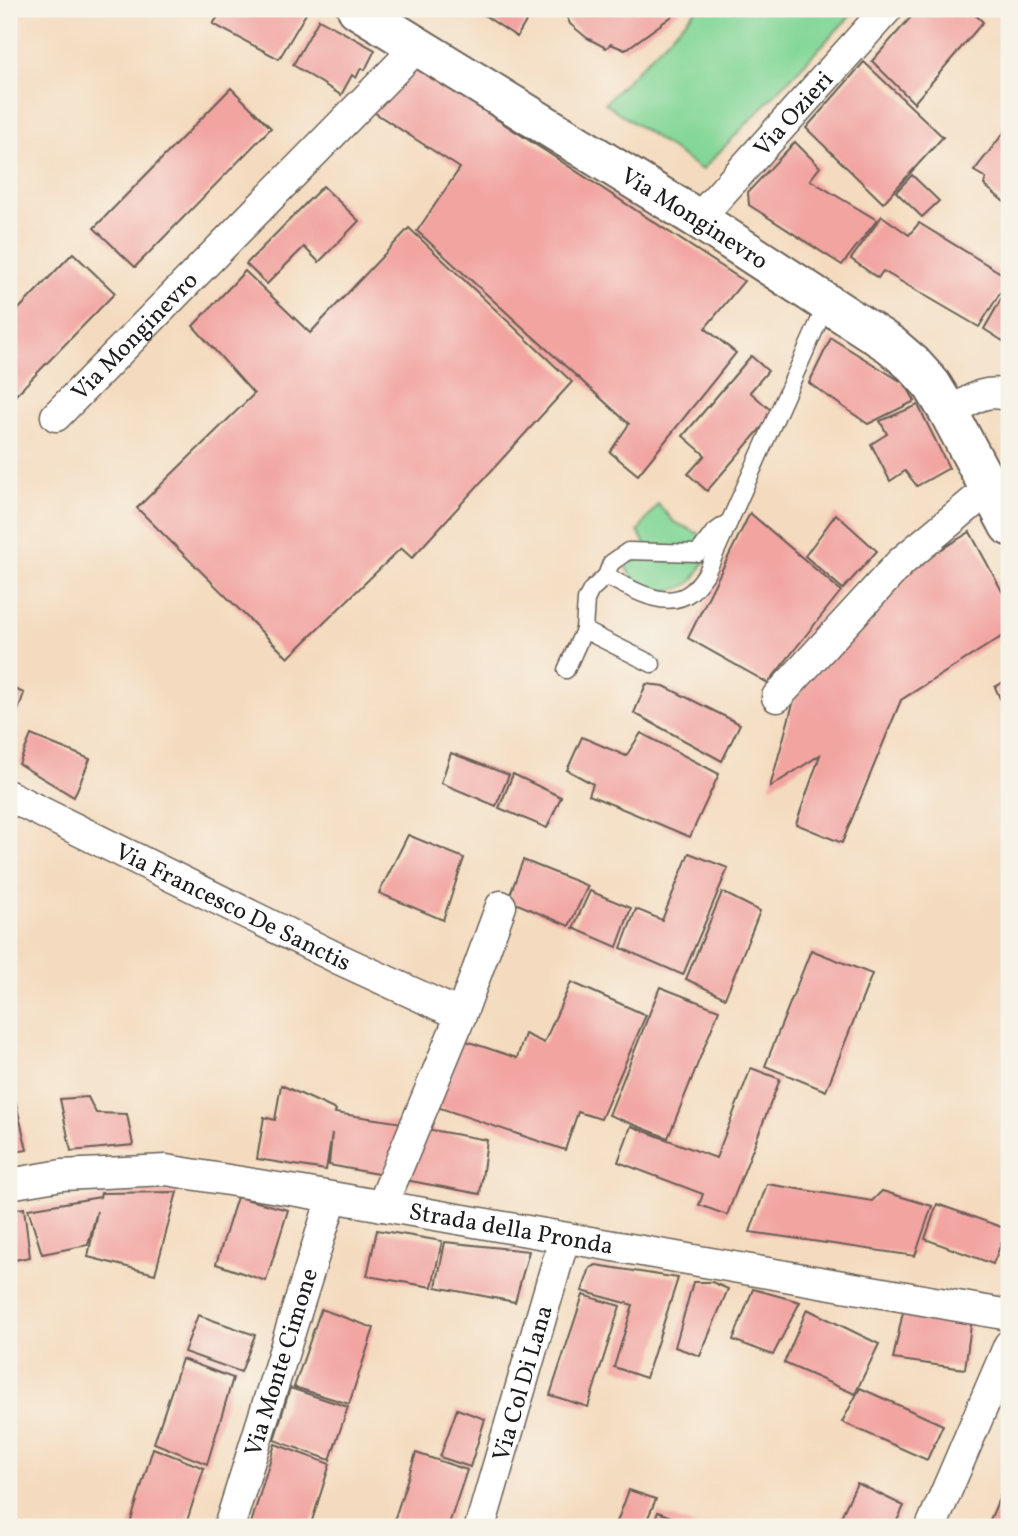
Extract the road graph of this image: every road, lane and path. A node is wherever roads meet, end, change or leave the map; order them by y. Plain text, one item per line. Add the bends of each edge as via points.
1 (357, 9) edge
2 (887, 9) edge
3 (419, 45) junction
4 (698, 219) junction
5 (827, 303) junction
6 (1009, 396) edge
7 (950, 413) junction
8 (56, 416) dead end
9 (990, 488) junction
10 (729, 522) junction
11 (1009, 526) edge
12 (606, 576) junction
13 (584, 630) junction
14 (652, 664) dead end
15 (566, 670) dead end
16 (777, 697) dead end
17 (9, 796) edge
18 (501, 906) dead end
19 (460, 1014) junction
20 (9, 1184) edge
21 (332, 1198) junction
22 (382, 1206) junction
23 (565, 1239) junction
24 (1009, 1315) edge
25 (1009, 1345) edge
26 (229, 1527) edge
27 (480, 1527) edge
28 (930, 1527) edge

1 - 3 street, Via Monginevro
2 - 4 street, Via Ozieri
3 - 4 street, Via Monginevro
3 - 8 street, Via Monginevro
4 - 5 street, Via Monginevro
5 - 7 street, Via Monginevro via 913,363
5 - 10 lane
6 - 7 street via 979,395
7 - 9 street, Via Monginevro
9 - 11 street, Via Monginevro
9 - 16 street via 901,562
10 - 12 lane via 713,533 698,553 628,551 611,563
10 - 12 lane via 706,574 690,593 666,600
12 - 13 lane via 586,600
13 - 14 lane
13 - 15 lane
17 - 19 street, Via Francesco De Sanctis
18 - 19 street
19 - 22 street
20 - 21 street, Strada della Pronda via 62,1175 166,1170
21 - 22 street, Strada della Pronda
21 - 26 street, Via Monte Cimone
22 - 23 street, Strada della Pronda
23 - 24 street, Strada della Pronda
23 - 27 street, Via Col Di Lana
25 - 28 street

